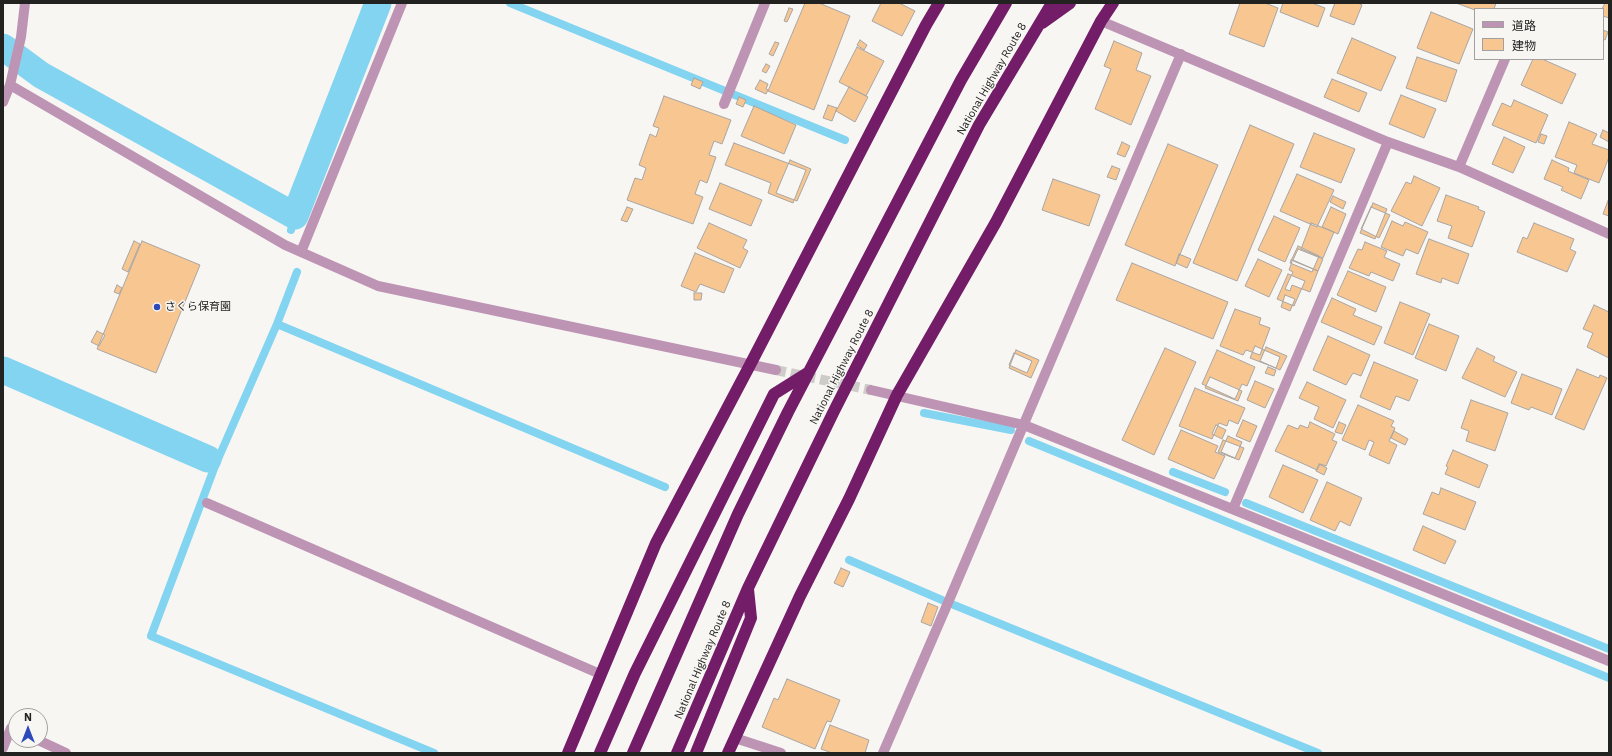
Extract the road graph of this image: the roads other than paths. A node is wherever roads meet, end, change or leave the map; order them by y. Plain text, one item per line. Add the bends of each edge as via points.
1 (26, 3) edge
2 (402, 3) edge
3 (765, 3) edge
4 (939, 3) edge
5 (1006, 3) edge
6 (1052, 3) edge
7 (1070, 3) edge
8 (1113, 3) edge
9 (1101, 20) junction
10 (1037, 27) junction
11 (1181, 54) junction
12 (1505, 60) edge
13 (10, 85) junction
14 (725, 101) dead end
15 (3, 102) edge
16 (1388, 142) junction
17 (1459, 167) junction
18 (1609, 234) edge
19 (301, 252) junction
20 (750, 365) junction
21 (776, 370) tunnel mouth
22 (810, 371) junction
23 (870, 390) tunnel mouth
24 (897, 395) junction
25 (1024, 425) junction
26 (207, 503) dead end
27 (1233, 509) junction
28 (748, 588) junction
29 (1609, 661) edge
30 (600, 674) junction
31 (8, 734) edge
32 (735, 738) junction
33 (48, 745) edge
34 (3, 748) edge
35 (66, 753) edge
36 (568, 753) edge
37 (600, 753) edge
38 (633, 753) edge
39 (677, 753) edge
40 (696, 753) edge
41 (728, 753) edge
42 (781, 753) edge
43 (883, 753) edge

1 - 13 street
2 - 19 street
3 - 14 street
4 - 20 highway
5 - 22 highway via 961,80
6 - 10 highway, National Highway Route 8
7 - 10 highway
8 - 9 highway
9 - 11 street
9 - 24 highway via 996,222
10 - 28 highway, National Highway Route 8 via 979,124
11 - 16 street
11 - 25 street
12 - 17 street
13 - 15 street
13 - 19 street
16 - 17 street
16 - 27 street
17 - 18 street
19 - 20 street via 378,286
20 - 21 street
20 - 30 highway via 656,543
22 - 37 highway via 774,394 635,673
22 - 38 highway via 738,514
23 - 24 street
24 - 25 street
24 - 32 highway
25 - 27 street
25 - 43 street
26 - 30 street
27 - 29 street
28 - 39 highway, National Highway Route 8
28 - 40 highway via 751,618
30 - 36 highway
31 - 34 street
32 - 41 highway
32 - 42 street
33 - 35 street

